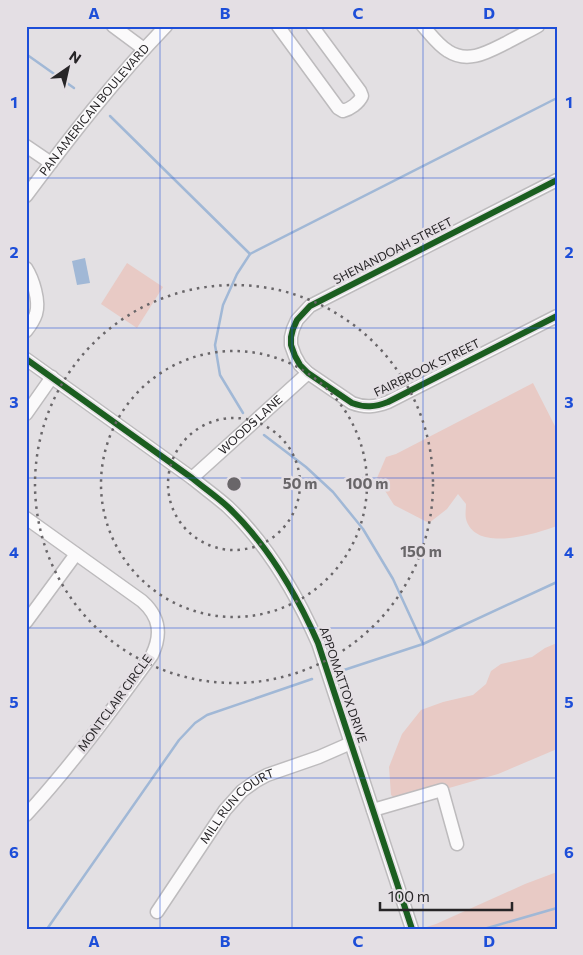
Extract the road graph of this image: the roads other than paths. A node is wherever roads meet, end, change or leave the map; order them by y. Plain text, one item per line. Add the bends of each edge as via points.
1 (112, 26) edge
2 (166, 26) edge
3 (278, 26) edge
4 (312, 26) edge
5 (423, 26) edge
6 (538, 26) edge
7 (144, 49) junction
8 (26, 146) edge
9 (51, 163) junction
10 (557, 180) edge
11 (26, 196) edge
12 (26, 268) edge
13 (556, 318) edge
14 (26, 331) edge
15 (26, 359) edge
16 (308, 373) junction
17 (52, 377) junction
18 (26, 414) edge
19 (192, 478) junction
20 (26, 518) edge
21 (76, 554) junction
22 (26, 622) edge
23 (351, 744) junction
24 (373, 810) junction
25 (26, 815) edge
26 (457, 844) dead end
27 (157, 912) dead end
28 (410, 923) edge

1 - 7 street
2 - 7 street, PAN AMERICAN BOULEVARD
3 - 4 street via 338,108 347,110 360,101 360,91
5 - 6 street via 450,53 476,57
7 - 9 street, PAN AMERICAN BOULEVARD
8 - 9 street
9 - 11 street, PAN AMERICAN BOULEVARD
10 - 16 street, SHENANDOAH STREET via 310,306 297,320 291,337 295,356
12 - 14 street via 32,278 37,304 36,315
13 - 16 street, FAIRBROOK STREET via 380,405 366,407 352,403
15 - 17 street, APPOMATTOX DRIVE
16 - 19 street, WOODS LANE
17 - 18 street
17 - 19 street, APPOMATTOX DRIVE
19 - 23 street, APPOMATTOX DRIVE via 246,526 291,588 318,643
20 - 21 street, MONTCLAIR CIRCLE
21 - 22 street
21 - 25 street, MONTCLAIR CIRCLE via 148,607 158,626 158,638 152,655 109,714
23 - 24 street, APPOMATTOX DRIVE
23 - 27 street, MILL RUN COURT via 267,775 242,791 225,810
24 - 26 street via 442,790
24 - 28 street, APPOMATTOX DRIVE

